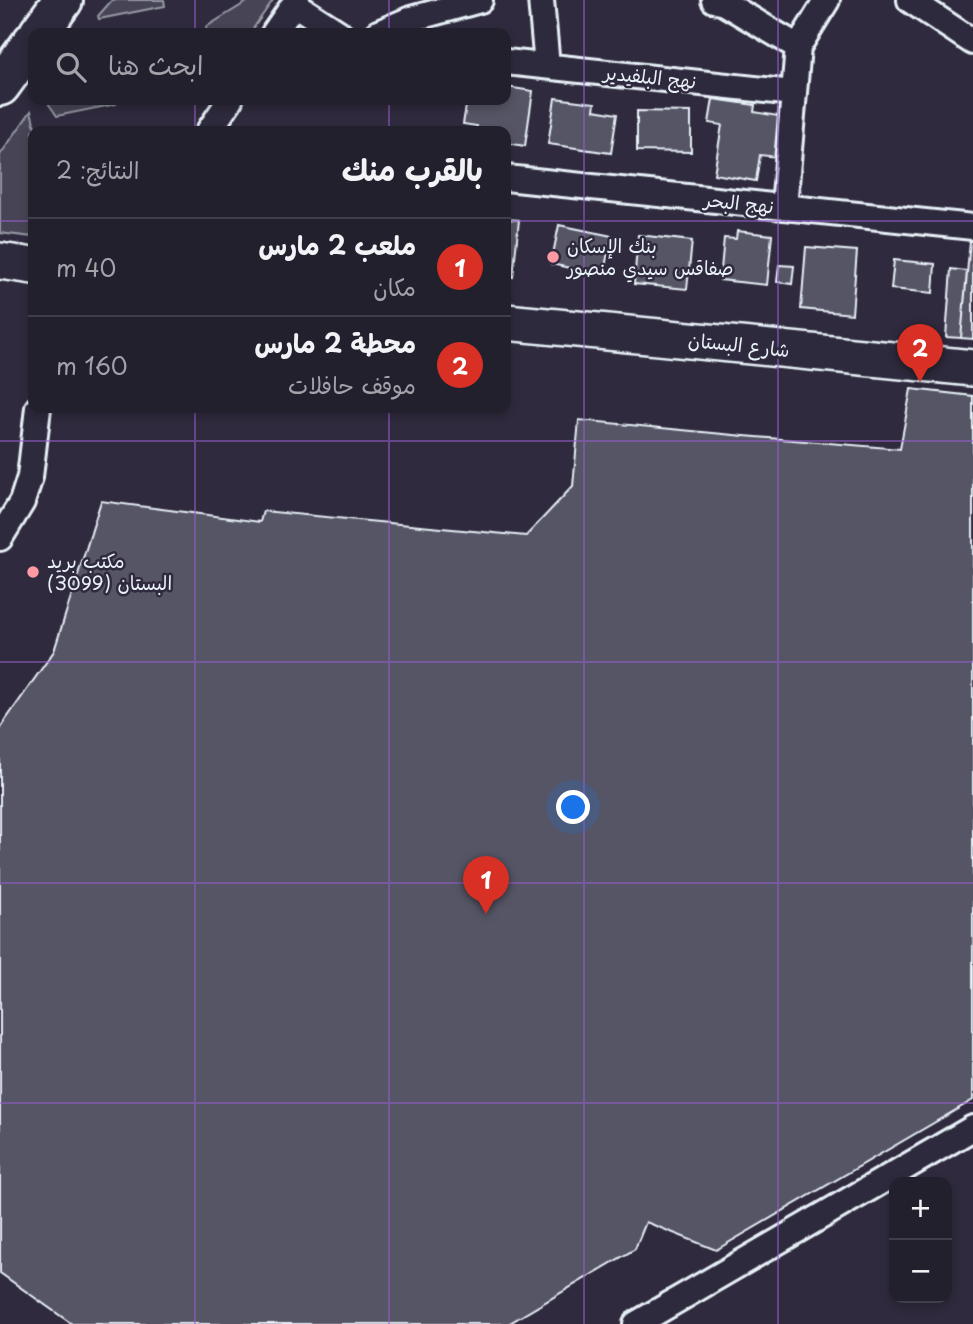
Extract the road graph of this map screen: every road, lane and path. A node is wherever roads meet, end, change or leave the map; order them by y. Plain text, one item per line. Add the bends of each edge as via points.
1 (63, 0) edge
2 (480, 0) edge
3 (541, 0) edge
4 (714, 0) edge
5 (827, 0) edge
6 (910, 0) edge
7 (295, 2) edge
8 (43, 28) edge
9 (277, 28) edge
10 (332, 28) edge
11 (389, 28) edge
12 (973, 42) edge
13 (798, 47) junction
14 (28, 48) edge
15 (511, 62) edge
16 (547, 66) junction
17 (0, 86) edge
18 (793, 93) junction
19 (227, 105) edge
20 (212, 126) edge
21 (511, 179) edge
22 (784, 208) junction
23 (973, 227) edge
24 (0, 261) edge
25 (28, 265) edge
26 (511, 322) edge
27 (973, 368) edge
28 (37, 413) edge
29 (0, 538) edge
30 (973, 1128) edge
31 (636, 1324) edge

1 - 8 main road
2 - 11 street
3 - 16 street
4 - 13 street
5 - 13 street
6 - 12 street
7 - 9 street
7 - 10 street
13 - 18 street
14 - 17 main road
15 - 16 street, نهج البلفيدير
16 - 18 street, نهج البلفيدير
18 - 22 street
19 - 20 street
21 - 22 street, نهج البحر
22 - 23 street, نهج البحر
24 - 25 main road
26 - 27 main road, شارع البستان
28 - 29 street via 30,477 22,502
30 - 31 street

